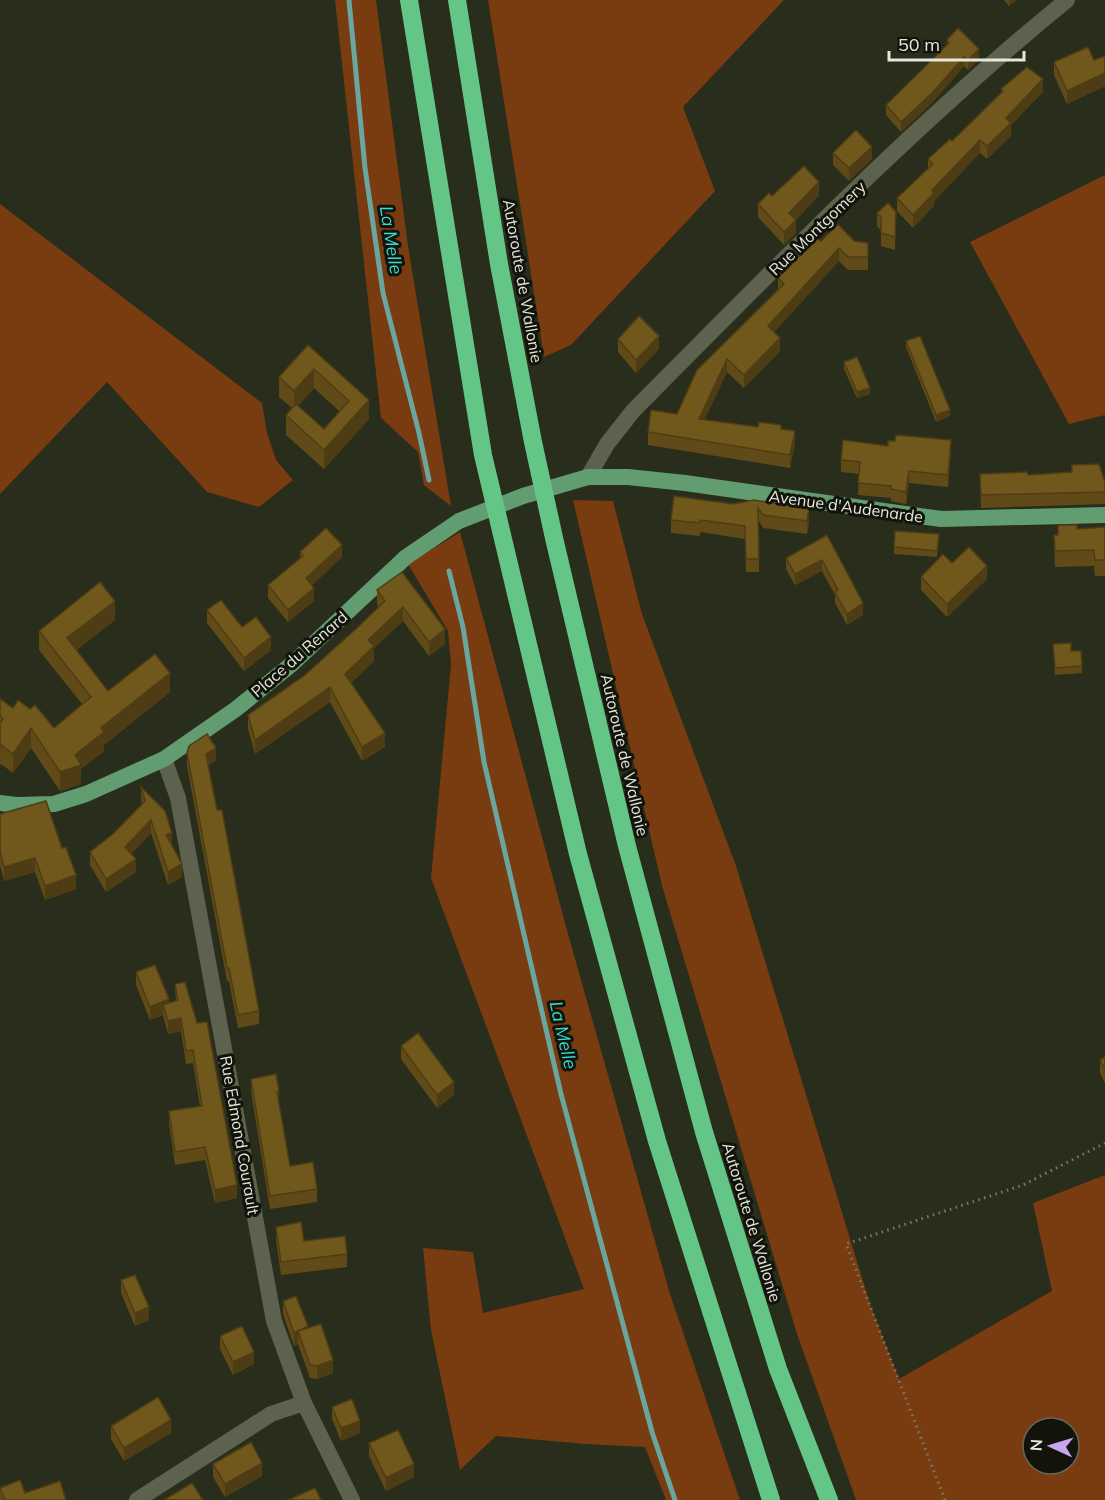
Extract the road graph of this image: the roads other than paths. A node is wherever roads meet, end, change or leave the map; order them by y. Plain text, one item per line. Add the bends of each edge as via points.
1 (409, 0) edge
2 (457, 0) edge
3 (1067, 0) edge
4 (588, 477) junction
5 (1105, 515) edge
6 (164, 759) junction
7 (0, 803) edge
8 (304, 1403) junction
9 (137, 1500) edge
10 (352, 1500) edge
11 (771, 1500) edge
12 (829, 1500) edge

1 - 11 highway via 483,455 578,854 657,1142
2 - 12 highway, Autoroute de Wallonie via 499,264 533,442 627,846 704,1132 778,1369
3 - 4 street, Rue Montgomery via 1006,49 819,225 633,411
4 - 5 main road, Avenue d'Audenarde via 685,483 941,519
4 - 6 main road, Place du Renard via 523,496 459,521 406,557 292,664
6 - 7 main road, Place du Renard via 54,804
6 - 8 street, Rue Edmond Courault via 178,798 274,1321
8 - 9 street via 271,1414
8 - 10 street, Rue Edmond Courault

